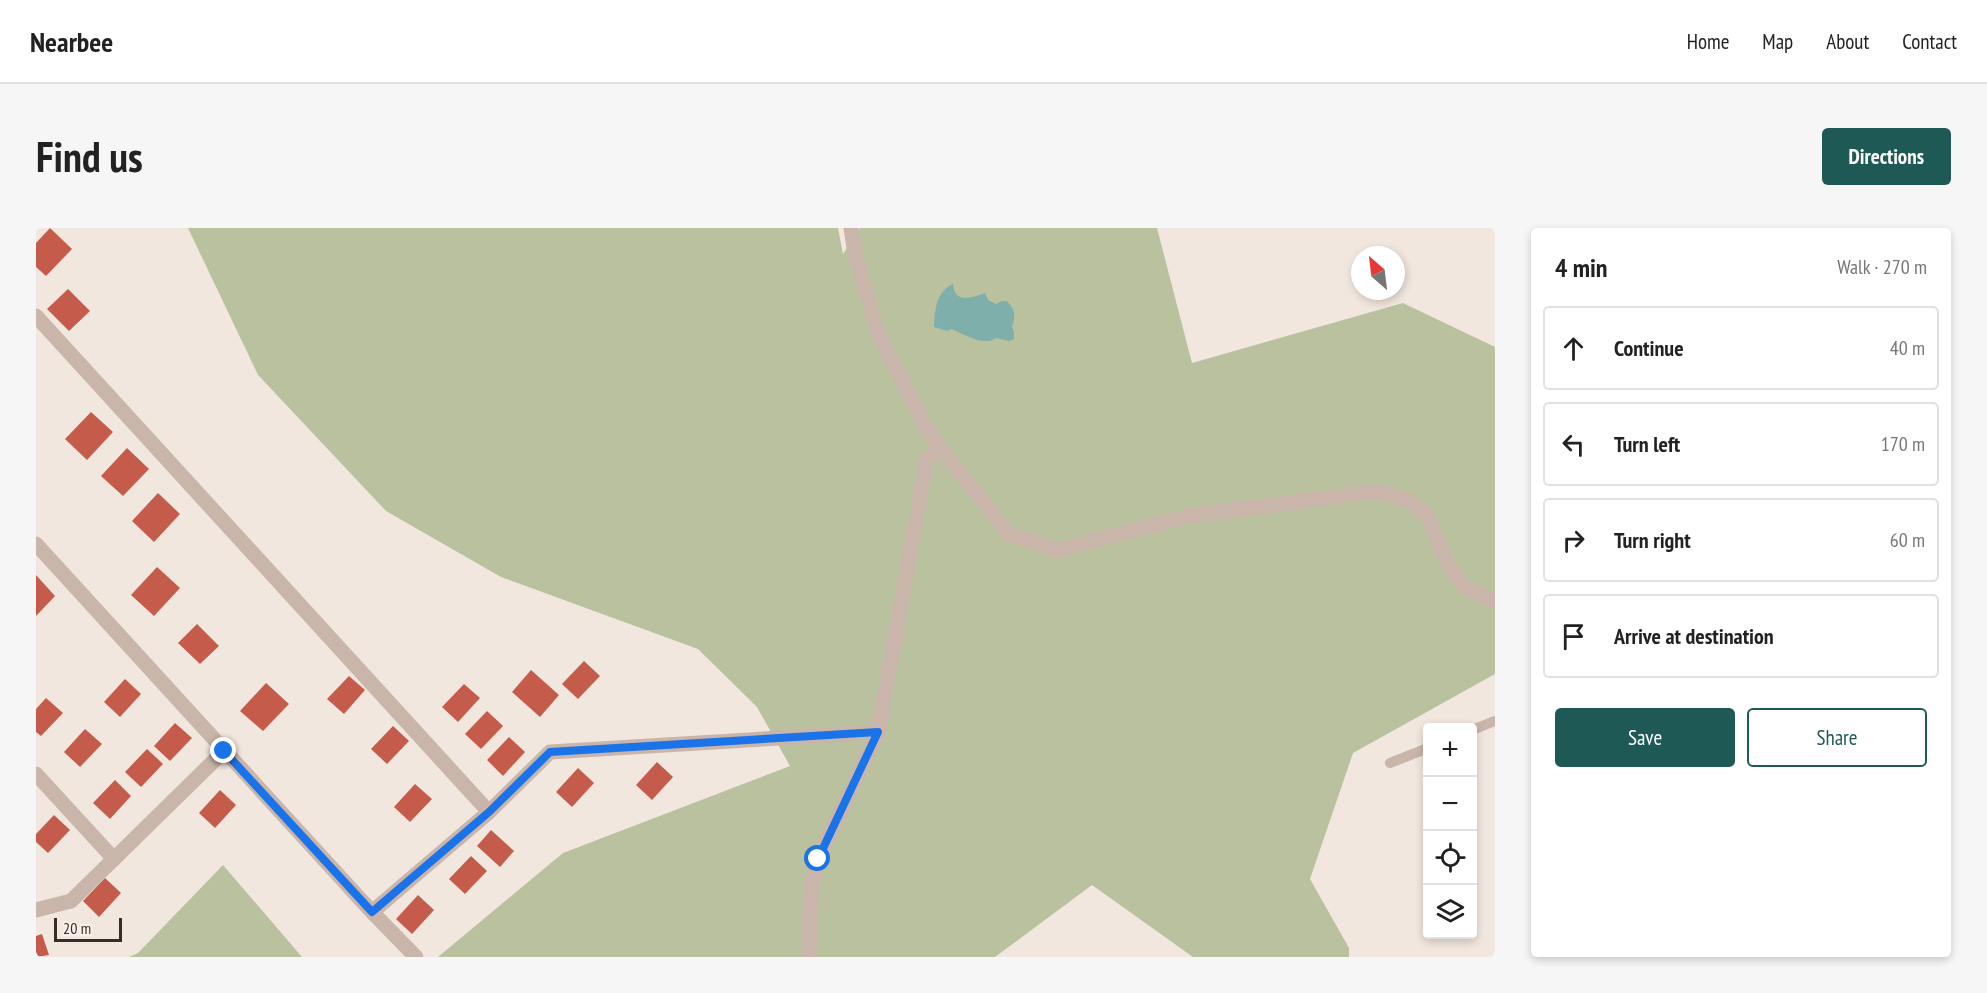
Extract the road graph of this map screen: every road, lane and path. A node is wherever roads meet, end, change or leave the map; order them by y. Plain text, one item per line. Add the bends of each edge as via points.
1 (850, 228) edge
2 (36, 316) edge
3 (941, 449) junction
4 (36, 544) edge
5 (1495, 601) edge
6 (1495, 721) edge
7 (1477, 728) edge
8 (878, 732) junction
9 (1423, 750) edge
10 (224, 751) junction
11 (1390, 763) dead end
12 (36, 774) edge
13 (489, 812) junction
14 (114, 859) junction
15 (36, 910) edge
16 (372, 912) junction
17 (416, 957) edge
18 (810, 957) edge

1 - 3 street via 878,333 924,424
2 - 13 street
3 - 5 street via 1009,534 1058,550 1188,516 1378,491 1410,501 1428,518 1447,562 1464,586
3 - 8 street via 927,458
4 - 10 street
6 - 7 lane
8 - 13 street via 550,752
8 - 18 street via 818,859 809,910
9 - 11 lane
10 - 14 street
10 - 16 street
12 - 14 street
13 - 16 street
14 - 15 street via 71,901
16 - 17 street

